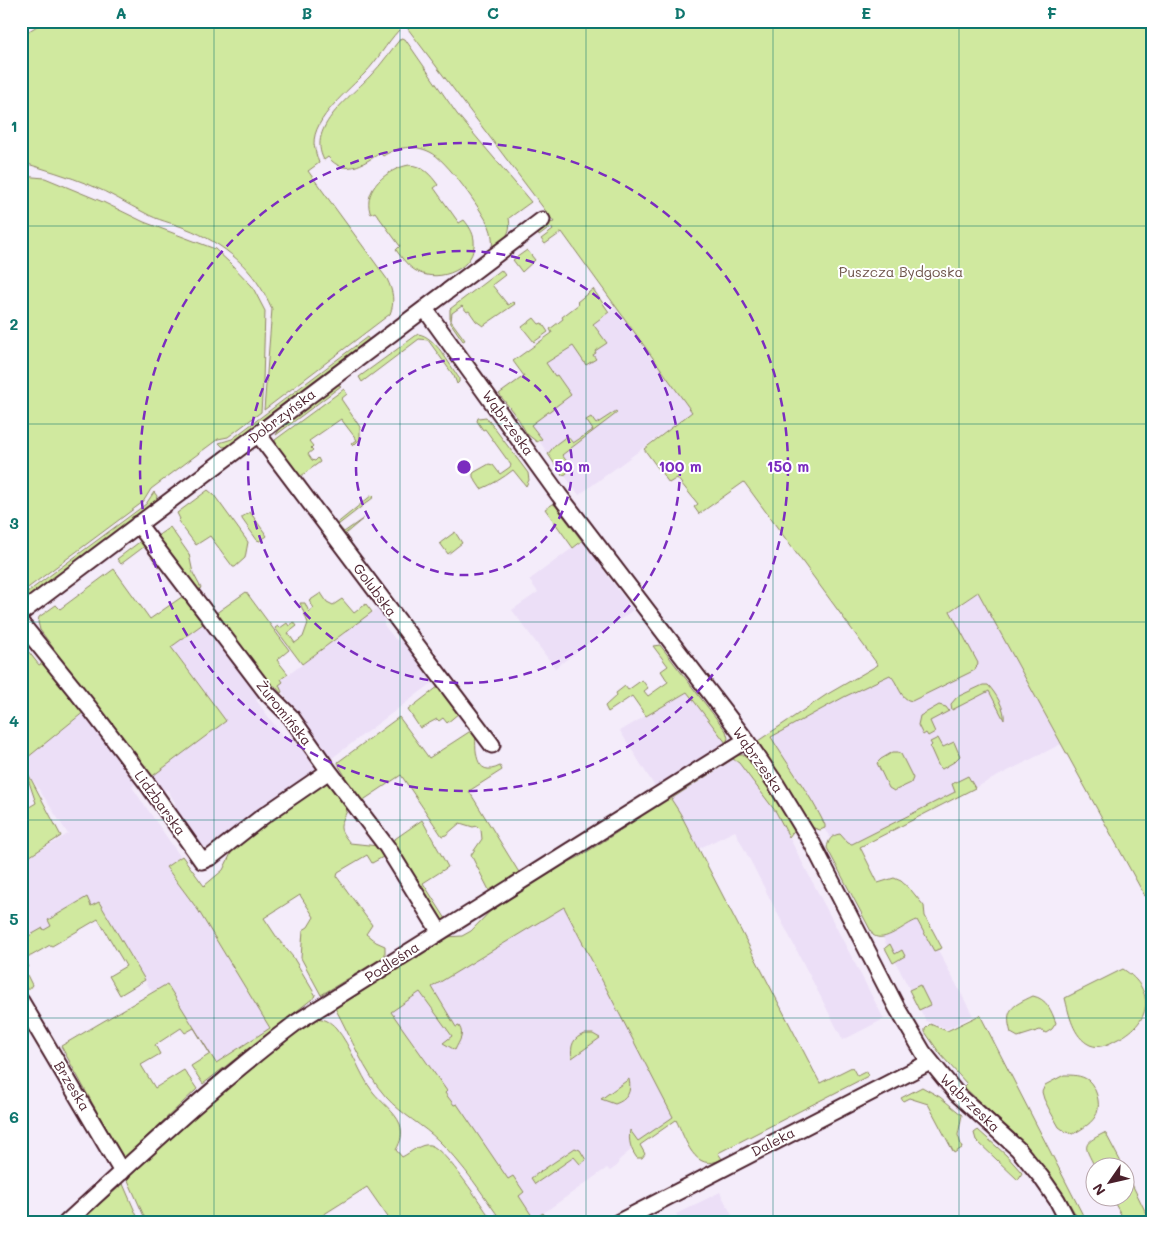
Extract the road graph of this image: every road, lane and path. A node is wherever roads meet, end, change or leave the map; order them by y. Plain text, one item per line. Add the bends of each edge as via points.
1 (542, 220) dead end
2 (425, 309) junction
3 (258, 434) junction
4 (138, 524) junction
5 (21, 613) edge
6 (21, 623) edge
7 (746, 740) junction
8 (492, 745) dead end
9 (328, 771) junction
10 (439, 932) junction
11 (21, 1001) edge
12 (930, 1062) junction
13 (122, 1172) junction
14 (66, 1223) edge
15 (617, 1223) edge
16 (1069, 1223) edge

1 - 2 street, Dobrzyńska
2 - 3 street, Dobrzyńska
2 - 7 street, Wąbrzeska
3 - 4 street, Dobrzyńska
3 - 8 street, Golubska
4 - 5 street, Dobrzyńska
4 - 9 street, Żuromińska via 266,692 291,717
6 - 9 street, Lidzbarska via 128,758 202,861
7 - 10 street, Podleśna
7 - 12 street, Wąbrzeska via 808,836 901,1016
9 - 10 street, Żuromińska via 387,847
10 - 13 street, Podleśna via 297,1022 257,1052
11 - 13 street, Brzeska
12 - 15 street, Daleka
12 - 16 street, Wąbrzeska via 957,1094 1018,1149 1041,1177
13 - 14 street, Podleśna

